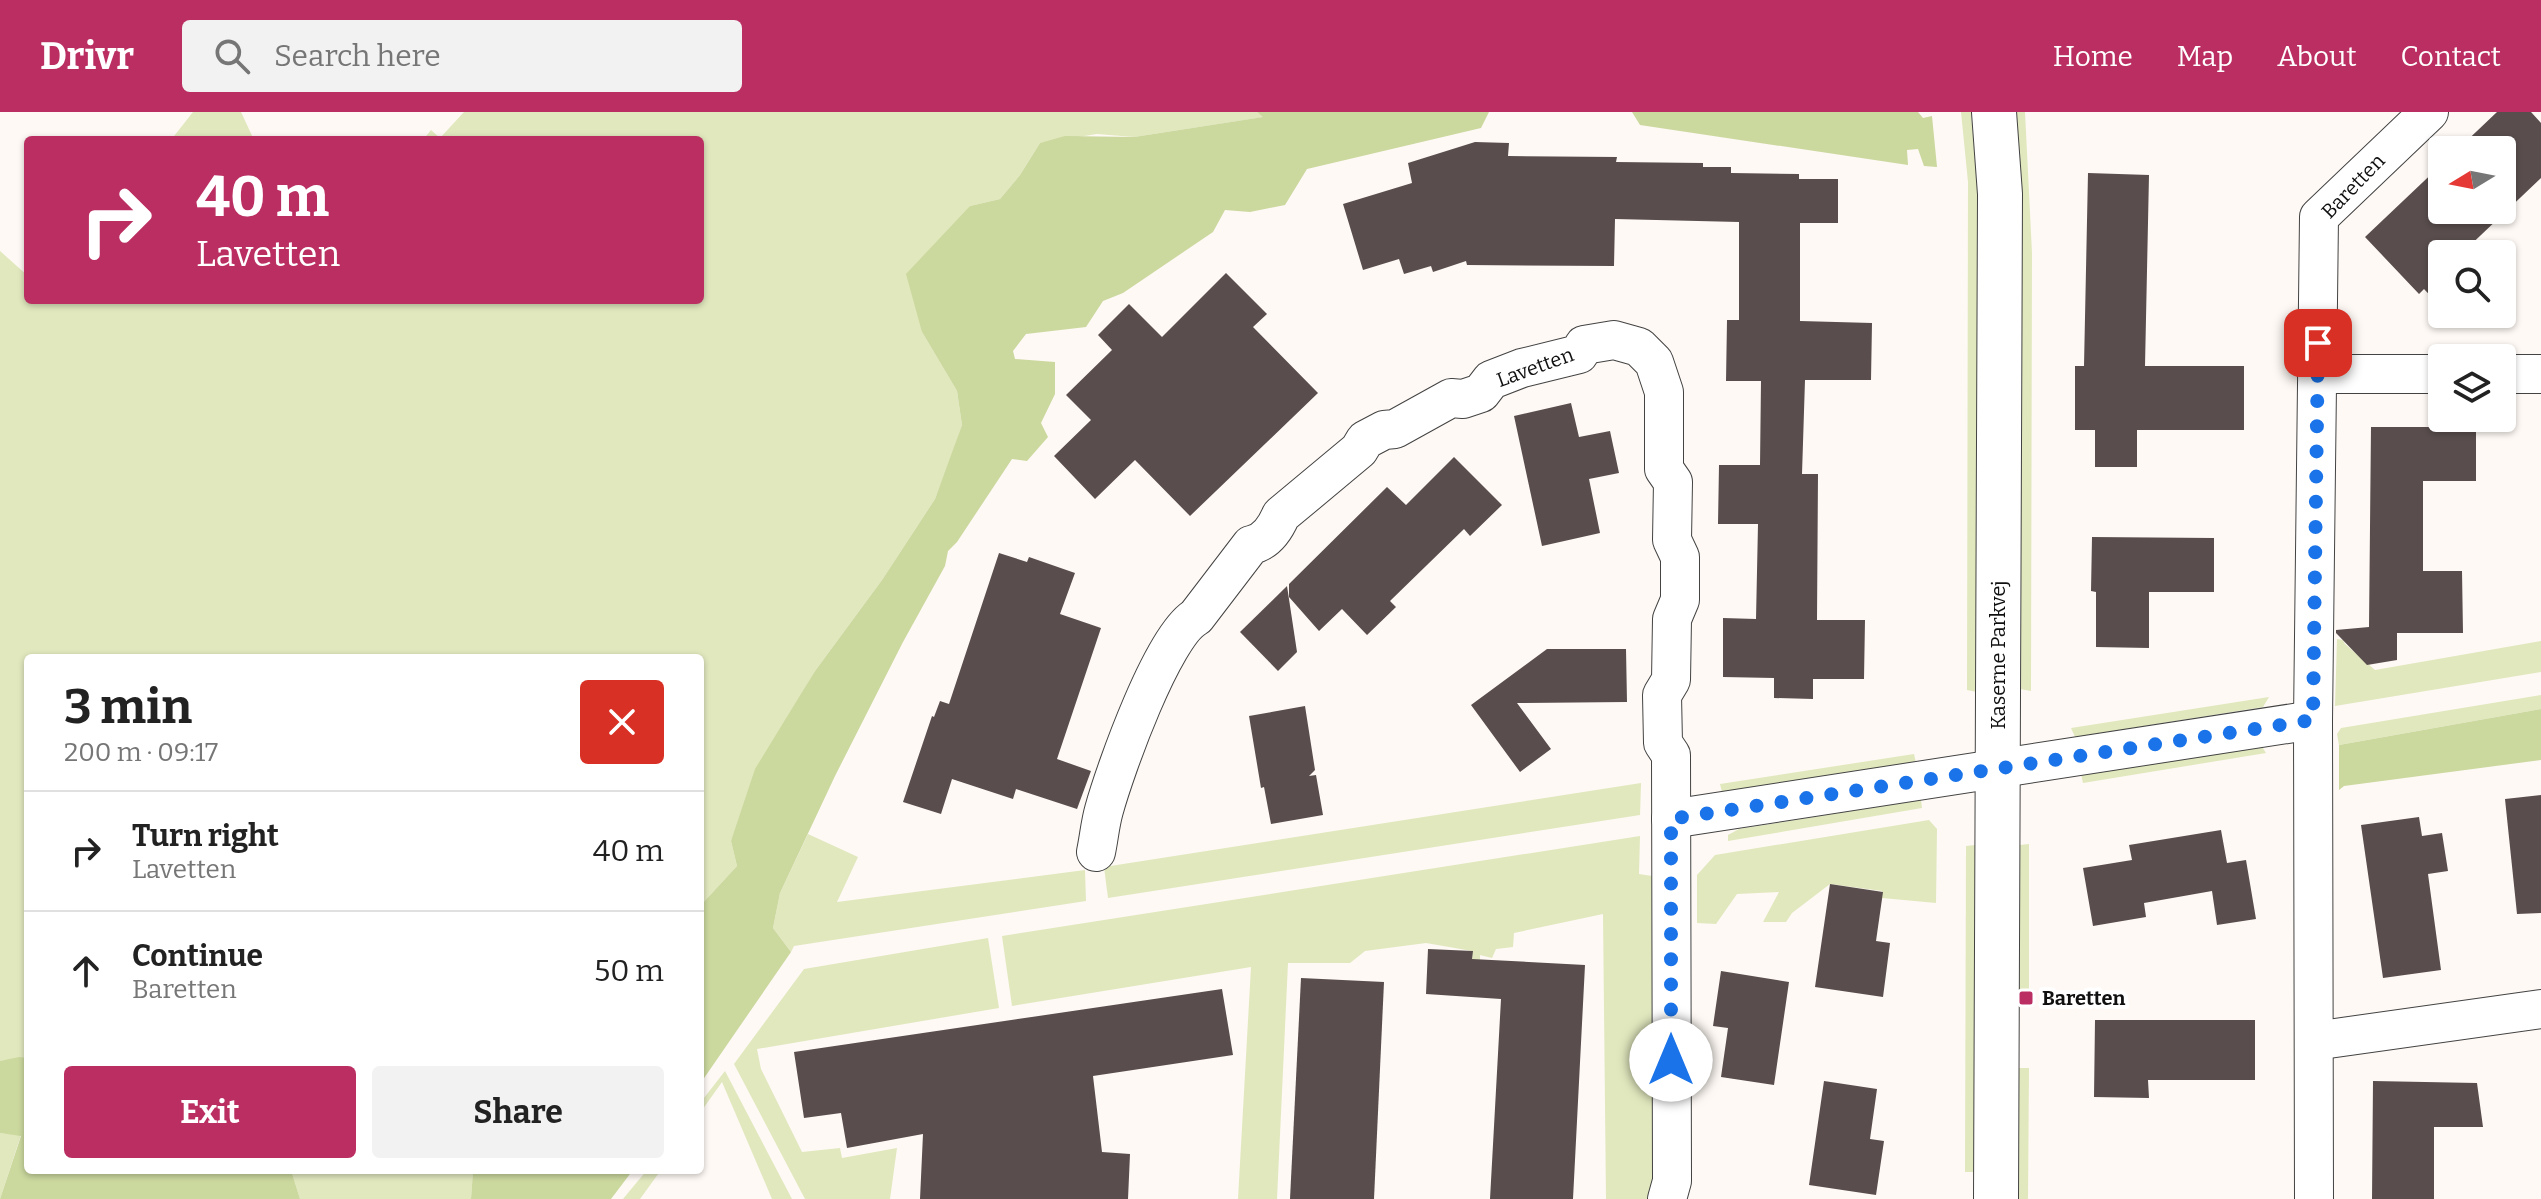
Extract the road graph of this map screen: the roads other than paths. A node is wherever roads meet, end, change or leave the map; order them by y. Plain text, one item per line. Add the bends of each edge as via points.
1 (1994, 112) edge
2 (2429, 112) edge
3 (2318, 374) junction
4 (2428, 374) edge
5 (2516, 374) edge
6 (2541, 374) edge
7 (2313, 720) junction
8 (1997, 767) junction
9 (1671, 819) junction
10 (1096, 852) dead end
11 (2541, 1009) edge
12 (2314, 1041) junction
13 (1667, 1199) edge
14 (1996, 1199) edge
15 (2314, 1199) edge

1 - 8 street, Kaserne Parkvej via 2000,194
2 - 3 street, Baretten via 2319,217
3 - 4 street
3 - 7 street, Baretten
5 - 6 street
7 - 8 street
7 - 12 street, Baretten
8 - 9 street
8 - 14 street, Kaserne Parkvej
9 - 10 street, Lavetten via 1671,755 1663,743 1662,695 1671,680 1680,557 1672,540 1673,482 1664,469 1664,392 1654,362 1639,347 1614,340 1584,345 1579,354 1491,380 1481,393 1451,398 1395,429 1375,434 1281,515 1276,527 1251,545 1187,622 1161,663 1111,790
9 - 13 street, Lavetten via 1672,1181
11 - 12 street
12 - 15 street, Baretten

